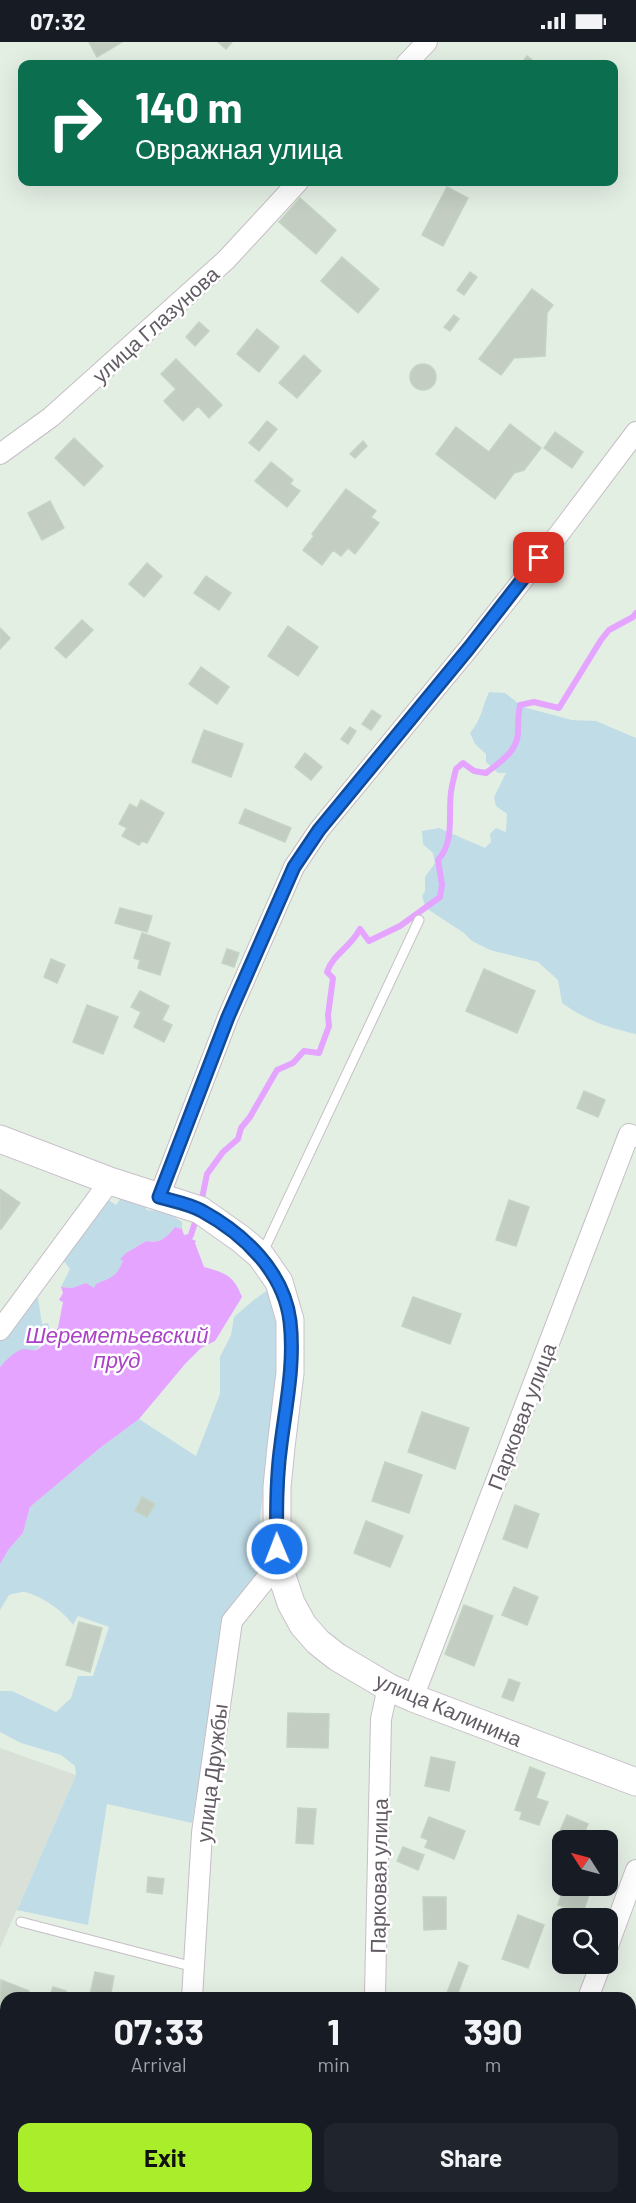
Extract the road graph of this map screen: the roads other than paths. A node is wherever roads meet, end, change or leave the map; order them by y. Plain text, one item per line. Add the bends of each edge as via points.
1 (427, 42) edge
2 (410, 60) edge
3 (294, 186) edge
4 (636, 432) edge
5 (0, 454) edge
6 (419, 921) dead end
7 (632, 1136) edge
8 (0, 1138) edge
9 (110, 1180) junction
10 (160, 1197) junction
11 (261, 1256) junction
12 (0, 1330) edge
13 (278, 1564) junction
14 (388, 1687) junction
15 (413, 1698) junction
16 (636, 1782) edge
17 (636, 1870) edge
18 (618, 1919) edge
19 (21, 1922) dead end
20 (194, 1967) junction
21 (597, 1974) edge
22 (192, 1992) edge
23 (375, 1992) edge
24 (590, 1992) edge

1 - 2 street
3 - 5 street, улица Глазунова via 226,260 51,417
4 - 10 street via 560,534 319,830 294,867 228,1017
6 - 11 lane
7 - 15 street, Парковая улица
8 - 9 street, улица Калинина
9 - 10 street, улица Калинина
9 - 12 street
10 - 11 street, улица Калинина via 200,1210
11 - 13 street, улица Калинина via 279,1282 290,1320 291,1374 277,1487
13 - 14 street, улица Калинина via 291,1604 318,1642
13 - 20 street, улица Дружбы via 232,1621 202,1833
14 - 15 street, улица Калинина
14 - 23 street, Парковая улица via 381,1719
15 - 16 street, улица Калинина
17 - 18 street
19 - 20 lane
20 - 22 street, улица Дружбы
21 - 24 street

